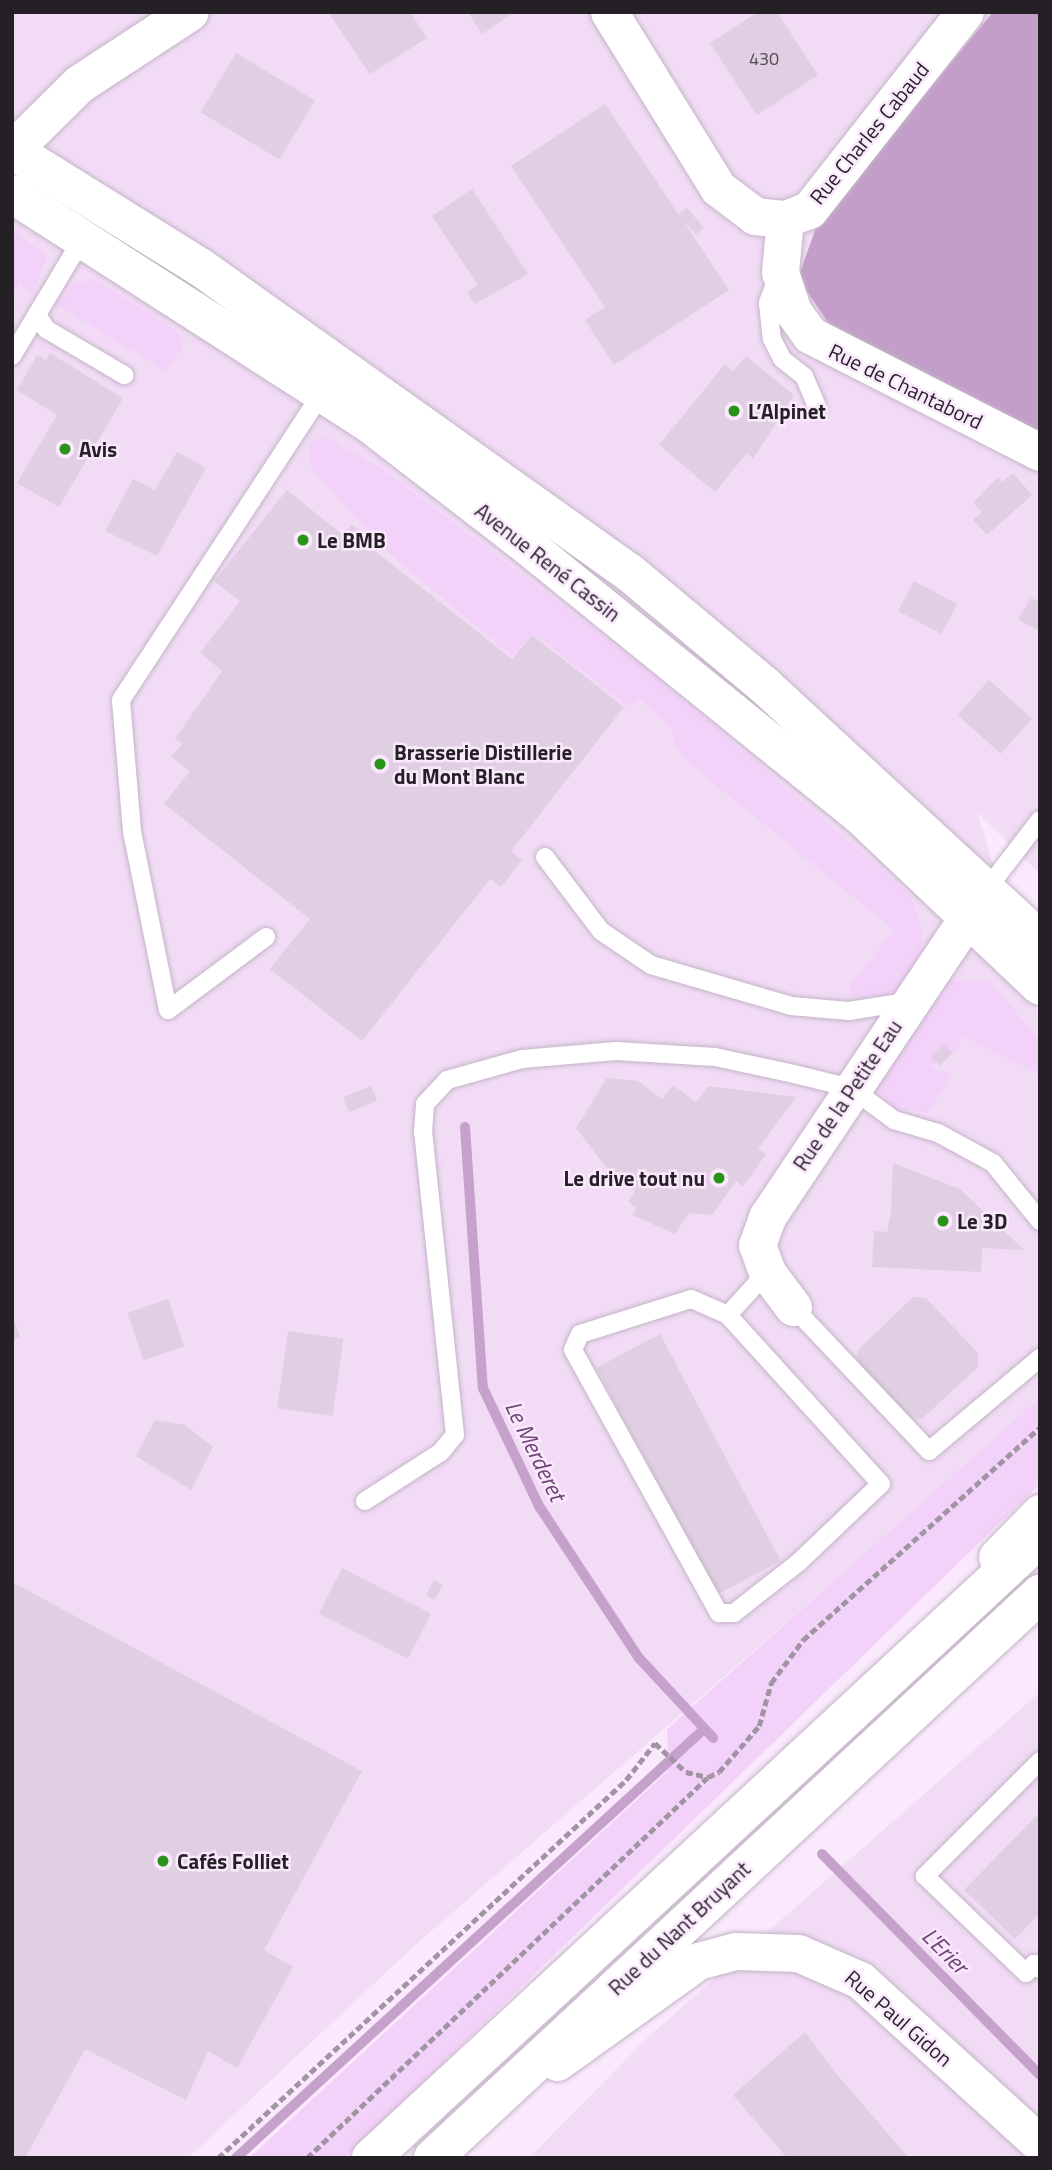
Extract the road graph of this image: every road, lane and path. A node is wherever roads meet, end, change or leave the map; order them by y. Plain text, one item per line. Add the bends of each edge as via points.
1 (190, 12) edge
2 (609, 12) edge
3 (965, 12) edge
4 (12, 151) edge
5 (12, 194) edge
6 (785, 219) junction
7 (83, 238) junction
8 (780, 272) junction
9 (37, 315) junction
10 (12, 356) edge
11 (124, 375) dead end
12 (331, 379) junction
13 (817, 407) dead end
14 (1040, 452) edge
15 (1040, 820) edge
16 (545, 857) dead end
17 (978, 901) junction
18 (266, 937) dead end
19 (1040, 940) edge
20 (1040, 986) edge
21 (910, 1001) junction
22 (851, 1088) junction
23 (1040, 1221) edge
24 (767, 1272) junction
25 (793, 1307) joint
26 (728, 1315) junction
27 (1040, 1358) edge
28 (1040, 1427) edge
29 (365, 1501) dead end
30 (1040, 1513) edge
31 (1040, 1538) edge
32 (1040, 1594) edge
33 (1040, 1609) edge
34 (925, 1699) junction
35 (825, 1737) junction
36 (1040, 1761) edge
37 (708, 1777) junction
38 (1040, 1969) edge
39 (1040, 2144) edge
40 (444, 2147) edge
41 (218, 2158) edge
42 (307, 2158) edge
43 (371, 2158) edge

1 - 4 main road via 80,84
2 - 6 street via 718,188 755,216
3 - 6 street, Rue Charles Cabaud via 809,210
4 - 12 main road, Avenue René Cassin
5 - 7 main road, Avenue René Cassin
6 - 8 street, Rue de Chantabord
7 - 9 lane
7 - 12 main road, Avenue René Cassin
8 - 13 lane via 768,303 770,331 782,359 814,393
8 - 14 street, Rue de Chantabord via 792,310 830,351
9 - 10 lane
9 - 11 lane via 46,329
12 - 17 main road, Avenue René Cassin via 629,573 764,685
12 - 18 lane via 121,700 132,831 168,1010
15 - 17 lane
16 - 21 lane via 601,932 651,965 791,1006 849,1011
17 - 19 main road, Avenue René Cassin
17 - 20 main road, Avenue René Cassin
17 - 21 street, Rue de la Petite Eau
21 - 22 street, Rue de la Petite Eau
22 - 23 lane via 894,1120 938,1133 993,1163
22 - 24 street, Rue de la Petite Eau via 767,1217 757,1245
22 - 29 lane via 715,1057 616,1051 522,1059 447,1080 425,1104 423,1133 455,1435 441,1452
24 - 25 street, Rue de la Petite Eau
24 - 26 lane
25 - 27 lane via 929,1451
26 - 26 lane via 881,1484 799,1562 734,1613 719,1614 573,1350 580,1334 691,1298
28 - 37 path via 803,1640 771,1682 759,1726 744,1748
30 - 35 street, Rue du Nant Bruyant
31 - 35 main road, Rue du Nant Bruyant
32 - 34 main road, Rue du Nant Bruyant
33 - 34 street, Rue du Nant Bruyant
34 - 40 main road, Rue du Nant Bruyant
35 - 43 main road, Rue du Nant Bruyant
36 - 38 lane via 925,1876 1026,1973 1034,1964
37 - 41 path via 686,1772 654,1743 626,1780
37 - 42 path
39 - 40 street, Rue Paul Gidon via 860,1980 820,1958 760,1951 717,1954 681,1970

